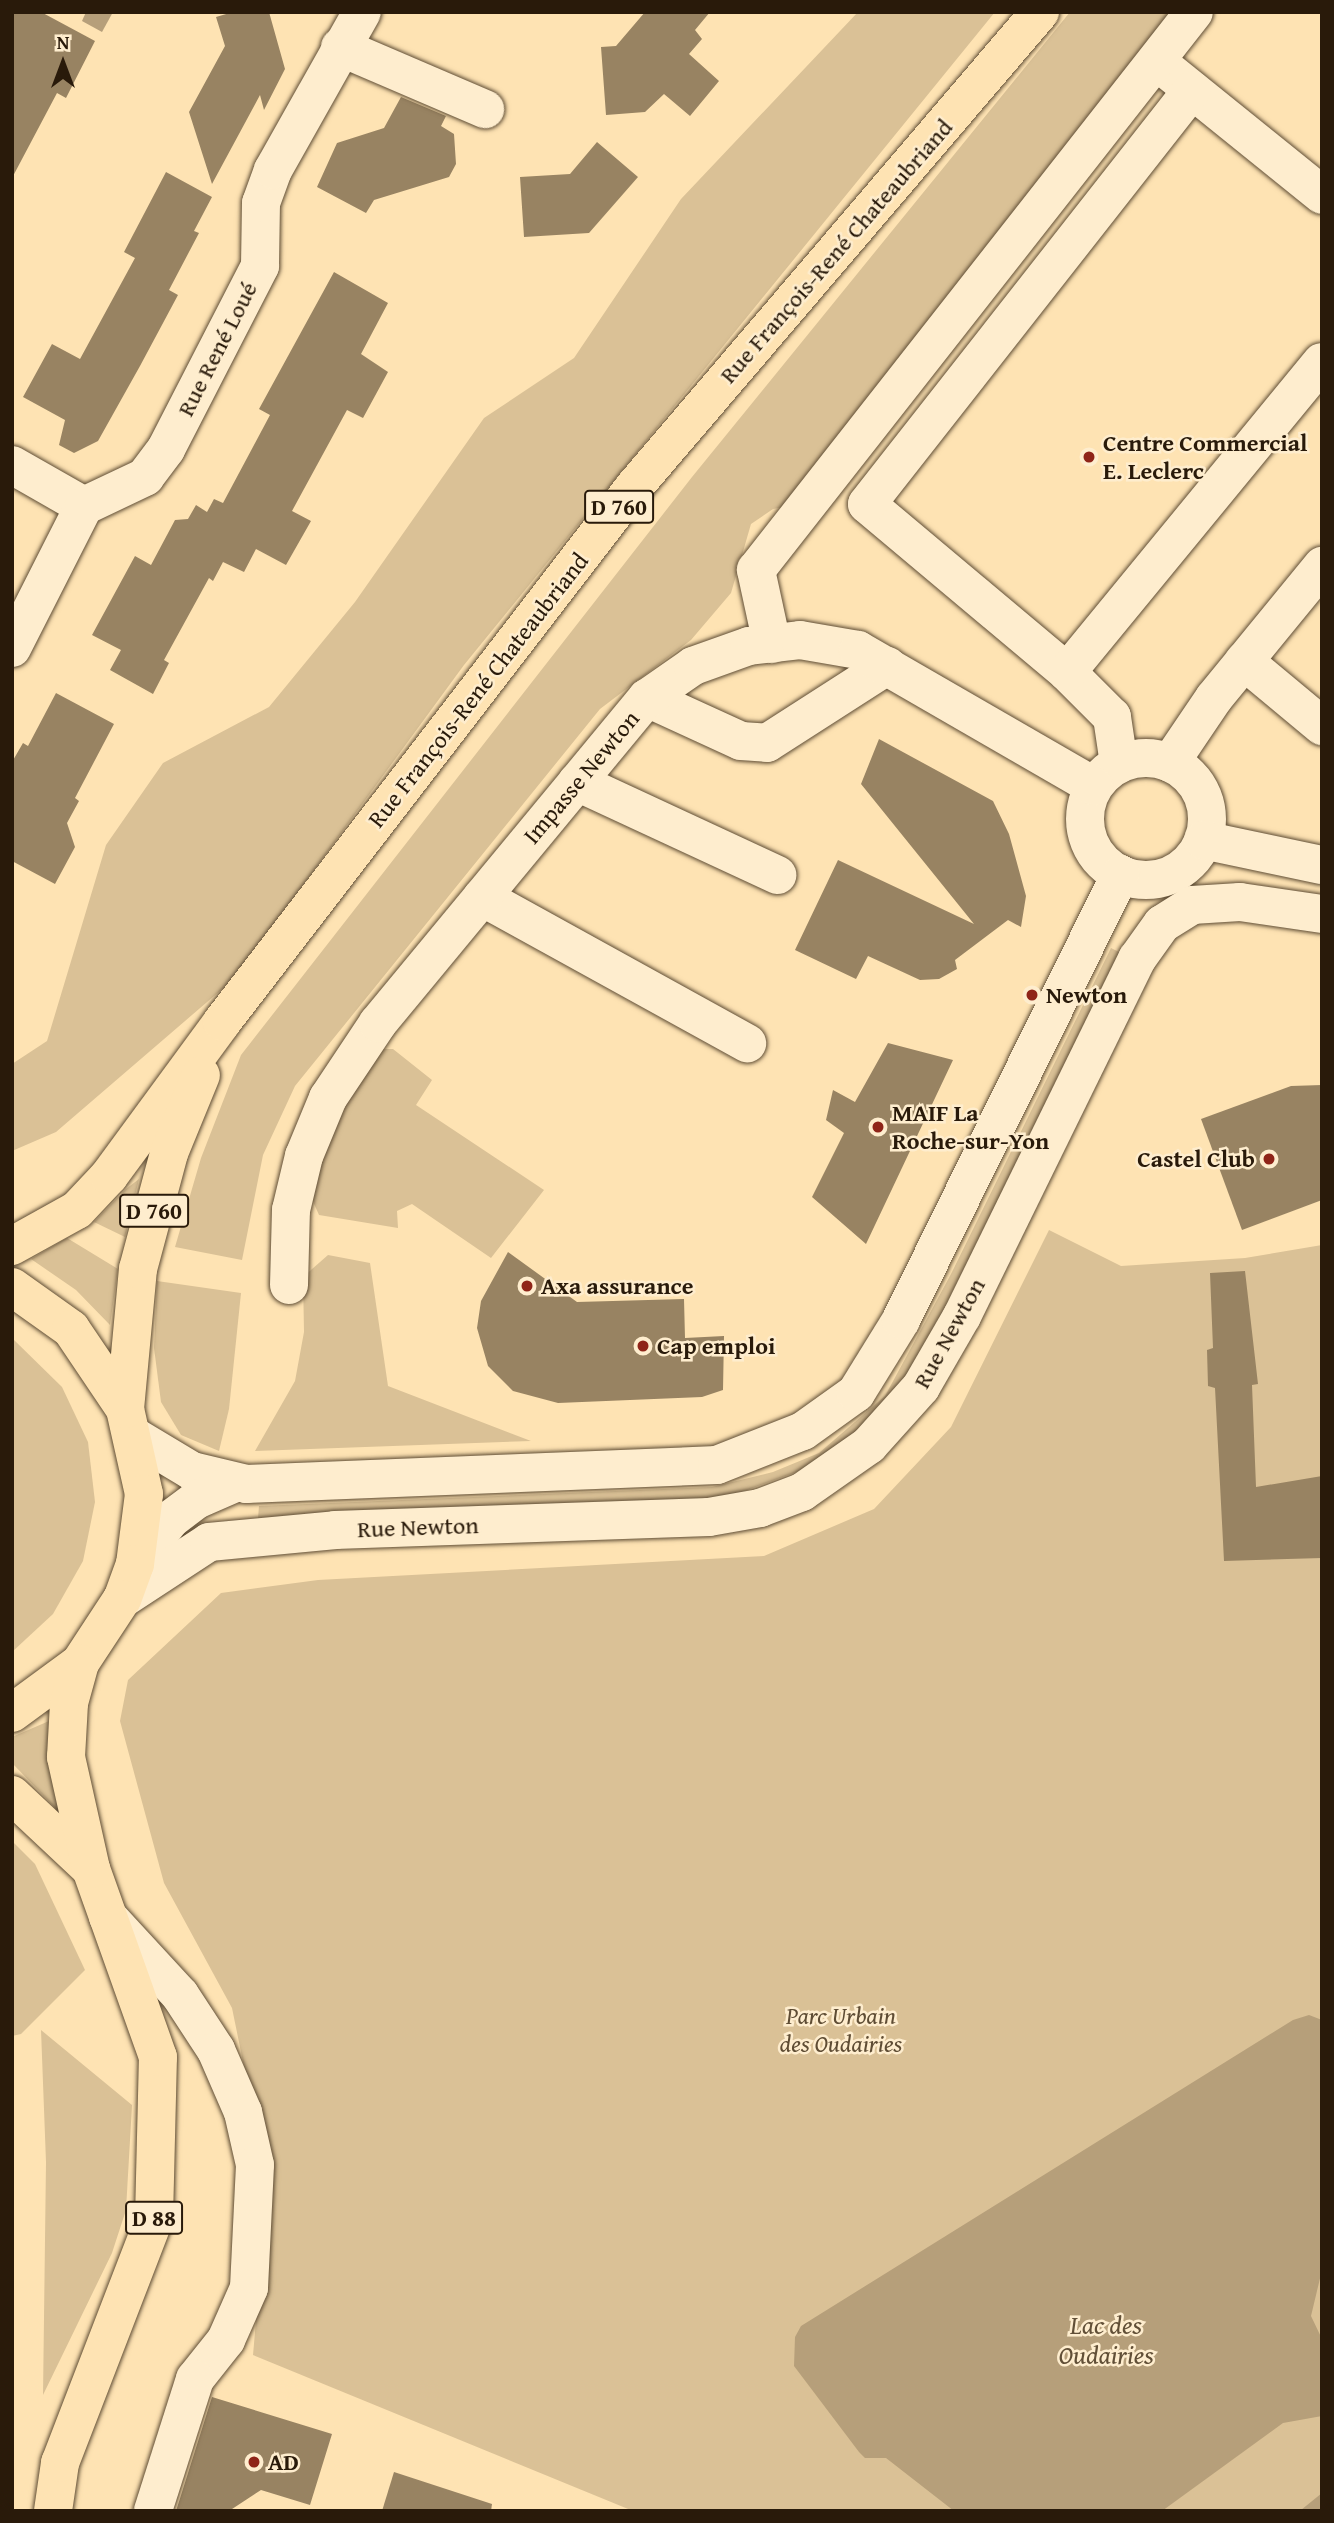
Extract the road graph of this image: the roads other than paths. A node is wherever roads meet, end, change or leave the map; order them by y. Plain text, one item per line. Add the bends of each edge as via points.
1 (362, 12) edge
2 (1040, 12) edge
3 (1194, 12) edge
4 (340, 47) junction
5 (1155, 61) junction
6 (1192, 89) junction
7 (485, 109) dead end
8 (1322, 195) edge
9 (1322, 362) edge
10 (12, 465) edge
11 (84, 506) junction
12 (1322, 566) edge
13 (772, 643) junction
14 (12, 648) edge
15 (1244, 661) junction
16 (887, 666) junction
17 (1067, 672) junction
18 (647, 698) junction
19 (1322, 726) edge
20 (1170, 763) junction
21 (1107, 775) junction
22 (577, 782) junction
23 (1194, 853) junction
24 (1322, 865) edge
25 (1120, 874) junction
26 (777, 875) dead end
27 (482, 897) junction
28 (1192, 905) junction
29 (1322, 915) edge
30 (222, 1022) junction
31 (747, 1044) dead end
32 (12, 1246) edge
33 (289, 1285) dead end
34 (12, 1287) edge
35 (128, 1422) junction
36 (233, 1484) junction
37 (129, 1581) junction
38 (80, 1663) junction
39 (12, 1713) edge
40 (12, 1795) edge
41 (91, 1869) junction
42 (108, 1917) junction
43 (53, 2511) edge
44 (153, 2511) edge

1 - 4 street, Rue René Loué
2 - 30 main road, Rue François-René Chateaubriand / D 760 via 634,487
3 - 5 street
4 - 7 street
4 - 11 street, Rue René Loué via 273,170 261,203 260,266 166,449 145,477
5 - 6 street
5 - 13 street via 756,570
6 - 8 street
6 - 17 street via 867,504
9 - 17 street
10 - 11 street
11 - 14 street
12 - 15 street
13 - 16 street, Impasse Newton via 800,640 858,650
13 - 18 street, Impasse Newton via 748,646 693,666
15 - 19 street
15 - 20 street
16 - 18 street via 767,743 741,741
16 - 21 street, Impasse Newton
17 - 21 street via 1112,716
18 - 22 street, Impasse Newton
20 - 21 street via 1153,758
20 - 23 street via 1186,773 1201,795 1207,822
21 - 25 street via 1085,825 1103,862
22 - 26 street
22 - 27 street, Impasse Newton
23 - 24 street
23 - 25 street via 1153,879
23 - 28 street
25 - 36 street, Rue Newton via 901,1320 856,1393 803,1431 717,1465
27 - 31 street
27 - 33 street, Impasse Newton via 378,1023 328,1098 304,1156 291,1210
28 - 29 street, Rue Newton via 1240,902
28 - 37 street, Rue Newton via 1162,923 1137,959 962,1316 922,1387 869,1445 802,1492 760,1508 709,1517 335,1530 209,1542
30 - 32 main road, Rue François-René Chateaubriand / D 760 via 109,1176 77,1210
30 - 35 main road, Rue François-René Chateaubriand / D 760 via 169,1153 138,1269
34 - 35 main road via 71,1329
35 - 36 street, Rue Newton via 192,1471
35 - 37 main road via 144,1494
36 - 37 street, Rue Newton via 196,1500 171,1519
37 - 38 main road
38 - 39 main road
38 - 41 main road, D 88 via 69,1703 66,1757
40 - 41 main road, D 88
41 - 42 main road, D 88
42 - 43 main road, D 88 via 158,2057 154,2219 60,2463
42 - 44 street via 180,1995 216,2050 243,2112 255,2165 249,2288 226,2340 195,2379

